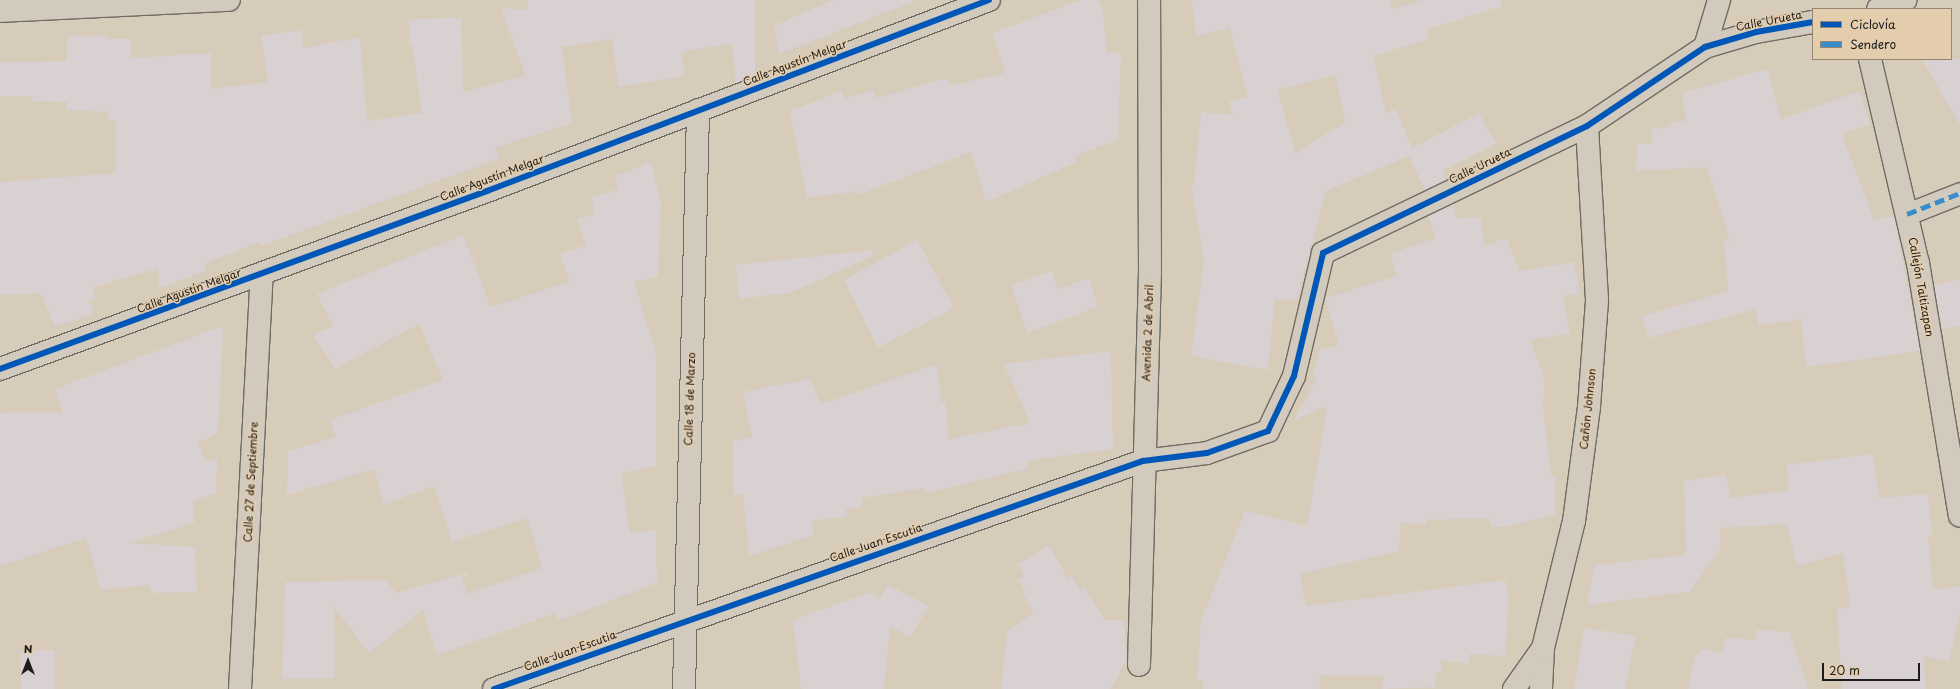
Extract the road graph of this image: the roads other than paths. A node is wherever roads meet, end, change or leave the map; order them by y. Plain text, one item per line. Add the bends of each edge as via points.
1 (229, 0) edge
2 (989, 0) edge
3 (1149, 0) edge
4 (1719, 0) edge
5 (1906, 0) edge
6 (1881, 8) edge
7 (0, 11) edge
8 (1812, 22) edge
9 (1705, 47) junction
10 (1870, 60) edge
11 (698, 110) junction
12 (1587, 126) junction
13 (1960, 193) edge
14 (1907, 214) junction
15 (262, 275) junction
16 (0, 369) edge
17 (1268, 431) joint
18 (1143, 461) junction
19 (1960, 516) edge
20 (683, 621) junction
21 (1543, 648) junction
22 (1139, 665) dead end
23 (240, 689) edge
24 (494, 689) edge
25 (684, 689) edge
26 (1514, 689) edge
27 (1541, 689) edge

1 - 7 street
2 - 11 street, Calle Agustín Melgar
3 - 18 street, Avenida 2 de Abril via 1150,270
4 - 9 street
5 - 6 street
8 - 9 street, Calle Urueta via 1756,32
9 - 12 street, Calle Urueta
10 - 14 street, Callejón Taltizapan
11 - 15 street, Calle Agustín Melgar
11 - 20 street, Calle 18 de Marzo
12 - 17 street, Calle Urueta via 1323,254 1294,376
12 - 21 street, Cañón Johnson via 1597,300 1589,407 1574,521
13 - 14 street
14 - 19 street, Callejón Taltizapan
15 - 16 street, Calle Agustín Melgar
15 - 23 street, Calle 27 de Septiembre
17 - 18 street, Calle Juan Escutia via 1207,453
18 - 20 street, Calle Juan Escutia
18 - 22 street, Avenida 2 de Abril
20 - 24 street, Calle Juan Escutia
20 - 25 street, Calle 18 de Marzo
21 - 26 street
21 - 27 street, Cañón Johnson

